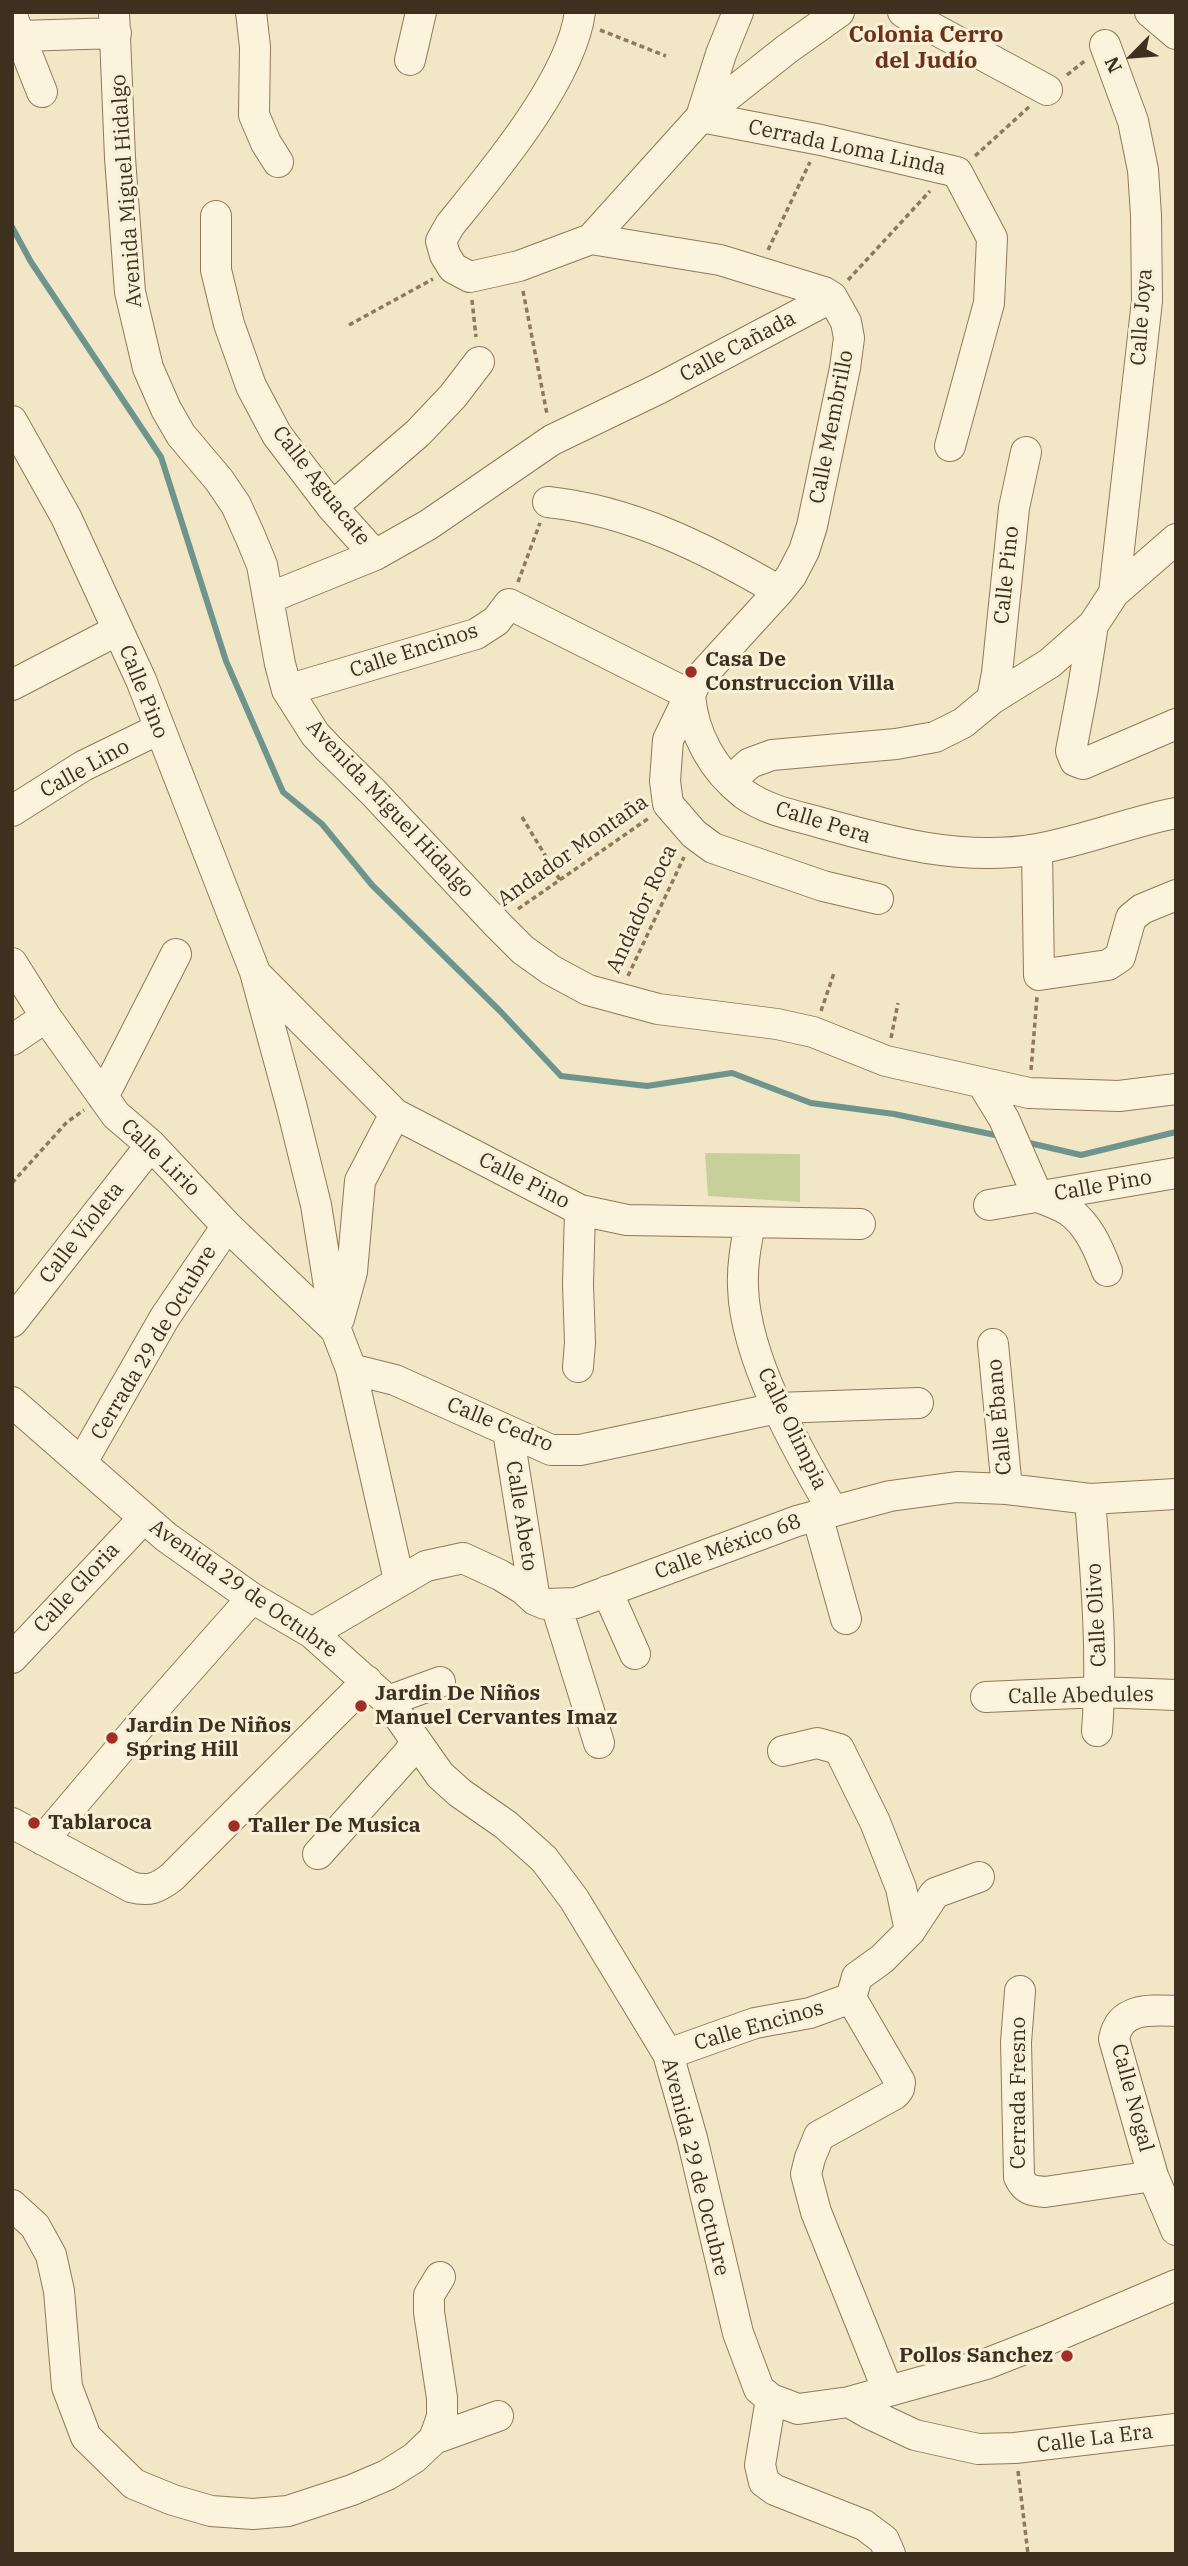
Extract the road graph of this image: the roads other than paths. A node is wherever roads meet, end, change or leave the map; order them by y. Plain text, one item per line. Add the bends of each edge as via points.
1 (251, 12) edge
2 (421, 12) edge
3 (738, 12) edge
4 (839, 12) edge
5 (903, 12) edge
6 (1150, 12) edge
7 (580, 17) edge
8 (115, 23) edge
9 (17, 26) edge
10 (1176, 34) edge
11 (1105, 45) road end
12 (410, 60) dead end
13 (1047, 90) road end
14 (42, 92) dead end
15 (701, 117) junction
16 (278, 162) dead end
17 (216, 216) dead end
18 (591, 239) junction
19 (832, 297) junction
20 (478, 362) road end
21 (12, 421) edge
22 (950, 446) dead end
23 (1026, 452) dead end
24 (548, 502) road end
25 (332, 507) junction
26 (1176, 539) edge
27 (374, 555) junction
28 (779, 591) junction
29 (1114, 593) junction
30 (269, 598) junction
31 (1093, 625) junction
32 (118, 630) junction
33 (12, 685) edge
34 (288, 690) junction
35 (690, 695) junction
36 (992, 699) junction
37 (1176, 724) edge
38 (159, 729) junction
39 (730, 781) junction
40 (12, 811) edge
41 (1176, 813) edge
42 (1037, 849) junction
43 (1176, 895) edge
44 (878, 899) dead end
45 (176, 954) dead end
46 (12, 963) edge
47 (255, 972) junction
48 (46, 1017) junction
49 (12, 1040) edge
50 (982, 1083) junction
51 (1176, 1089) edge
52 (103, 1097) junction
53 (395, 1114) junction
54 (151, 1145) junction
55 (1176, 1173) edge
56 (1036, 1191) junction
57 (989, 1205) dead end
58 (580, 1210) junction
59 (750, 1223) junction
60 (860, 1224) dead end
61 (227, 1226) junction
62 (1107, 1271) dead end
63 (12, 1322) edge
64 (336, 1330) junction
65 (993, 1344) dead end
66 (578, 1367) dead end
67 (351, 1369) junction
68 (12, 1402) edge
69 (918, 1403) dead end
70 (777, 1408) junction
71 (508, 1431) junction
72 (82, 1462) junction
73 (1007, 1489) junction
74 (1176, 1494) edge
75 (1090, 1499) junction
76 (825, 1513) junction
77 (143, 1519) junction
78 (399, 1580) junction
79 (607, 1591) junction
80 (252, 1598) junction
81 (545, 1602) junction
82 (846, 1619) dead end
83 (312, 1633) junction
84 (635, 1654) dead end
85 (12, 1658) edge
86 (440, 1682) dead end
87 (378, 1691) junction
88 (1100, 1692) junction
89 (1176, 1695) edge
90 (986, 1697) dead end
91 (1097, 1731) dead end
92 (416, 1741) junction
93 (599, 1743) dead end
94 (783, 1751) dead end
95 (12, 1823) edge
96 (43, 1840) junction
97 (318, 1854) dead end
98 (979, 1877) dead end
99 (910, 1931) junction
100 (1020, 1991) dead end
101 (851, 1998) junction
102 (1176, 2011) edge
103 (668, 2054) junction
104 (1153, 2176) junction
105 (12, 2205) edge
106 (1176, 2230) edge
107 (440, 2277) dead end
108 (1176, 2284) edge
109 (888, 2390) junction
110 (771, 2399) junction
111 (849, 2402) junction
112 (498, 2416) dead end
113 (1176, 2429) edge
114 (434, 2439) junction
115 (890, 2554) edge

1 - 16 street via 254,115
2 - 12 street
3 - 15 street
4 - 15 street
5 - 13 street
6 - 10 street
7 - 18 street via 564,61 527,125 441,241 445,255 461,273 519,266
8 - 9 street
8 - 30 street, Avenida Miguel Hidalgo via 130,292 148,368 181,435 236,505 262,565
9 - 14 street
11 - 29 street, Calle Joya via 1133,121 1146,215 1147,301
15 - 18 street
15 - 22 street, Cerrada Loma Linda via 957,172 992,238 989,303
17 - 25 street, Calle Aguacate via 216,270 251,386 277,435
18 - 19 street via 720,260
19 - 27 street, Calle Cañada via 552,440 428,526
19 - 28 street, Calle Membrillo via 849,338 838,409 804,551
20 - 25 street via 418,433
21 - 32 street, Calle Pino via 66,517
23 - 36 street, Calle Pino via 1014,508
24 - 28 street via 579,505 657,529
25 - 27 street, Calle Aguacate
26 - 29 street
27 - 30 street, Calle Cañada
28 - 35 street, Calle Membrillo via 709,666
29 - 31 street
30 - 34 street, Avenida Miguel Hidalgo
31 - 36 street via 1049,663
31 - 37 street via 1070,751 1075,761 1083,764
32 - 33 street
32 - 38 street, Calle Pino
34 - 35 street, Calle Encinos via 476,634 496,621 509,604
34 - 50 street, Avenida Miguel Hidalgo via 328,748 496,924 551,970 588,990 658,1009 813,1032 886,1061
35 - 39 street, Calle Pera via 703,746
35 - 44 street, Calle Membrillo via 668,740 665,781 668,804 694,834 713,848 758,865
36 - 39 street via 963,723 935,737 772,755 750,763
38 - 40 street, Calle Lino via 83,766
38 - 47 street, Calle Pino
39 - 42 street, Calle Pera via 746,796 785,814 878,839 974,854
41 - 42 street, Calle Pera
42 - 43 street via 1039,975 1108,965 1120,957 1131,918
45 - 52 street
46 - 48 street, Calle Lirio
47 - 53 street, Calle Pino
47 - 64 street, Calle Pino via 316,1205
48 - 49 street
48 - 52 street, Calle Lirio
50 - 51 street, Avenida Miguel Hidalgo via 1030,1093 1119,1096
50 - 56 street via 1004,1119
52 - 54 street, Calle Lirio via 116,1115
53 - 58 street, Calle Pino
53 - 64 street via 360,1181 352,1272
54 - 61 street, Calle Lirio
54 - 63 street, Calle Violeta
55 - 56 street, Calle Pino
56 - 57 street, Calle Pino
56 - 62 street via 1070,1211 1088,1230
58 - 59 street, Calle Pino via 627,1220
58 - 66 street
59 - 60 street, Calle Pino
59 - 70 street, Calle Olimpia via 743,1290 752,1337
61 - 64 street, Calle Lirio
61 - 72 street, Cerrada 29 de Octubre via 165,1317
64 - 67 street, Calle Pino
65 - 73 street, Calle Ébano
67 - 71 street, Calle Cedro via 396,1380
67 - 78 street, Calle Pino
68 - 72 street, Avenida 29 de Octubre
69 - 70 street, Calle Cedro
70 - 71 street, Calle Cedro via 580,1450 551,1450
70 - 76 street, Calle Olimpia
71 - 81 street, Calle Abeto
72 - 77 street, Avenida 29 de Octubre
73 - 75 street, Calle México 68
73 - 76 street, Calle México 68 via 957,1486 890,1496
74 - 75 street, Calle México 68
75 - 88 street, Calle Olivo
76 - 79 street, Calle México 68
76 - 82 street, Calle Olimpia
77 - 80 street, Avenida 29 de Octubre
77 - 85 street, Calle Gloria
78 - 81 street via 426,1566 463,1558
78 - 83 street
79 - 81 street, Calle México 68 via 576,1603
79 - 84 street
80 - 83 street, Avenida 29 de Octubre
80 - 96 street
81 - 93 street, Calle Abeto
83 - 87 street, Avenida 29 de Octubre
86 - 87 street
87 - 92 street, Avenida 29 de Octubre
87 - 96 street via 160,1886 150,1890 131,1887
88 - 89 street, Calle Abedules
88 - 90 street, Calle Abedules
88 - 91 street, Calle Olivo
92 - 97 street
92 - 103 street, Avenida 29 de Octubre via 440,1775 544,1859 574,1899
94 - 99 street via 817,1743 839,1749 901,1888
95 - 96 street
98 - 99 street via 935,1893
99 - 101 street via 857,1977
100 - 104 street, Cerrada Fresno via 1016,2042 1019,2177 1023,2185 1045,2192
101 - 103 street, Calle Encinos via 810,2013 755,2023
101 - 109 street via 900,2082 899,2089 819,2136 806,2174 816,2212
102 - 104 street, Calle Nogal via 1150,2010 1126,2016 1116,2027 1114,2039
103 - 110 street, Avenida 29 de Octubre via 738,2333 759,2389
104 - 106 street, Calle Nogal
105 - 114 street via 35,2226 51,2255 59,2291 67,2387 86,2437 134,2484 211,2511 288,2511 387,2475
107 - 114 street via 429,2295 442,2398 442,2417
108 - 109 street via 986,2364
109 - 111 street
110 - 111 street via 798,2409
110 - 115 street via 760,2466 764,2482 864,2525 884,2540
111 - 113 street, Calle La Era via 915,2435 978,2449
112 - 114 street

